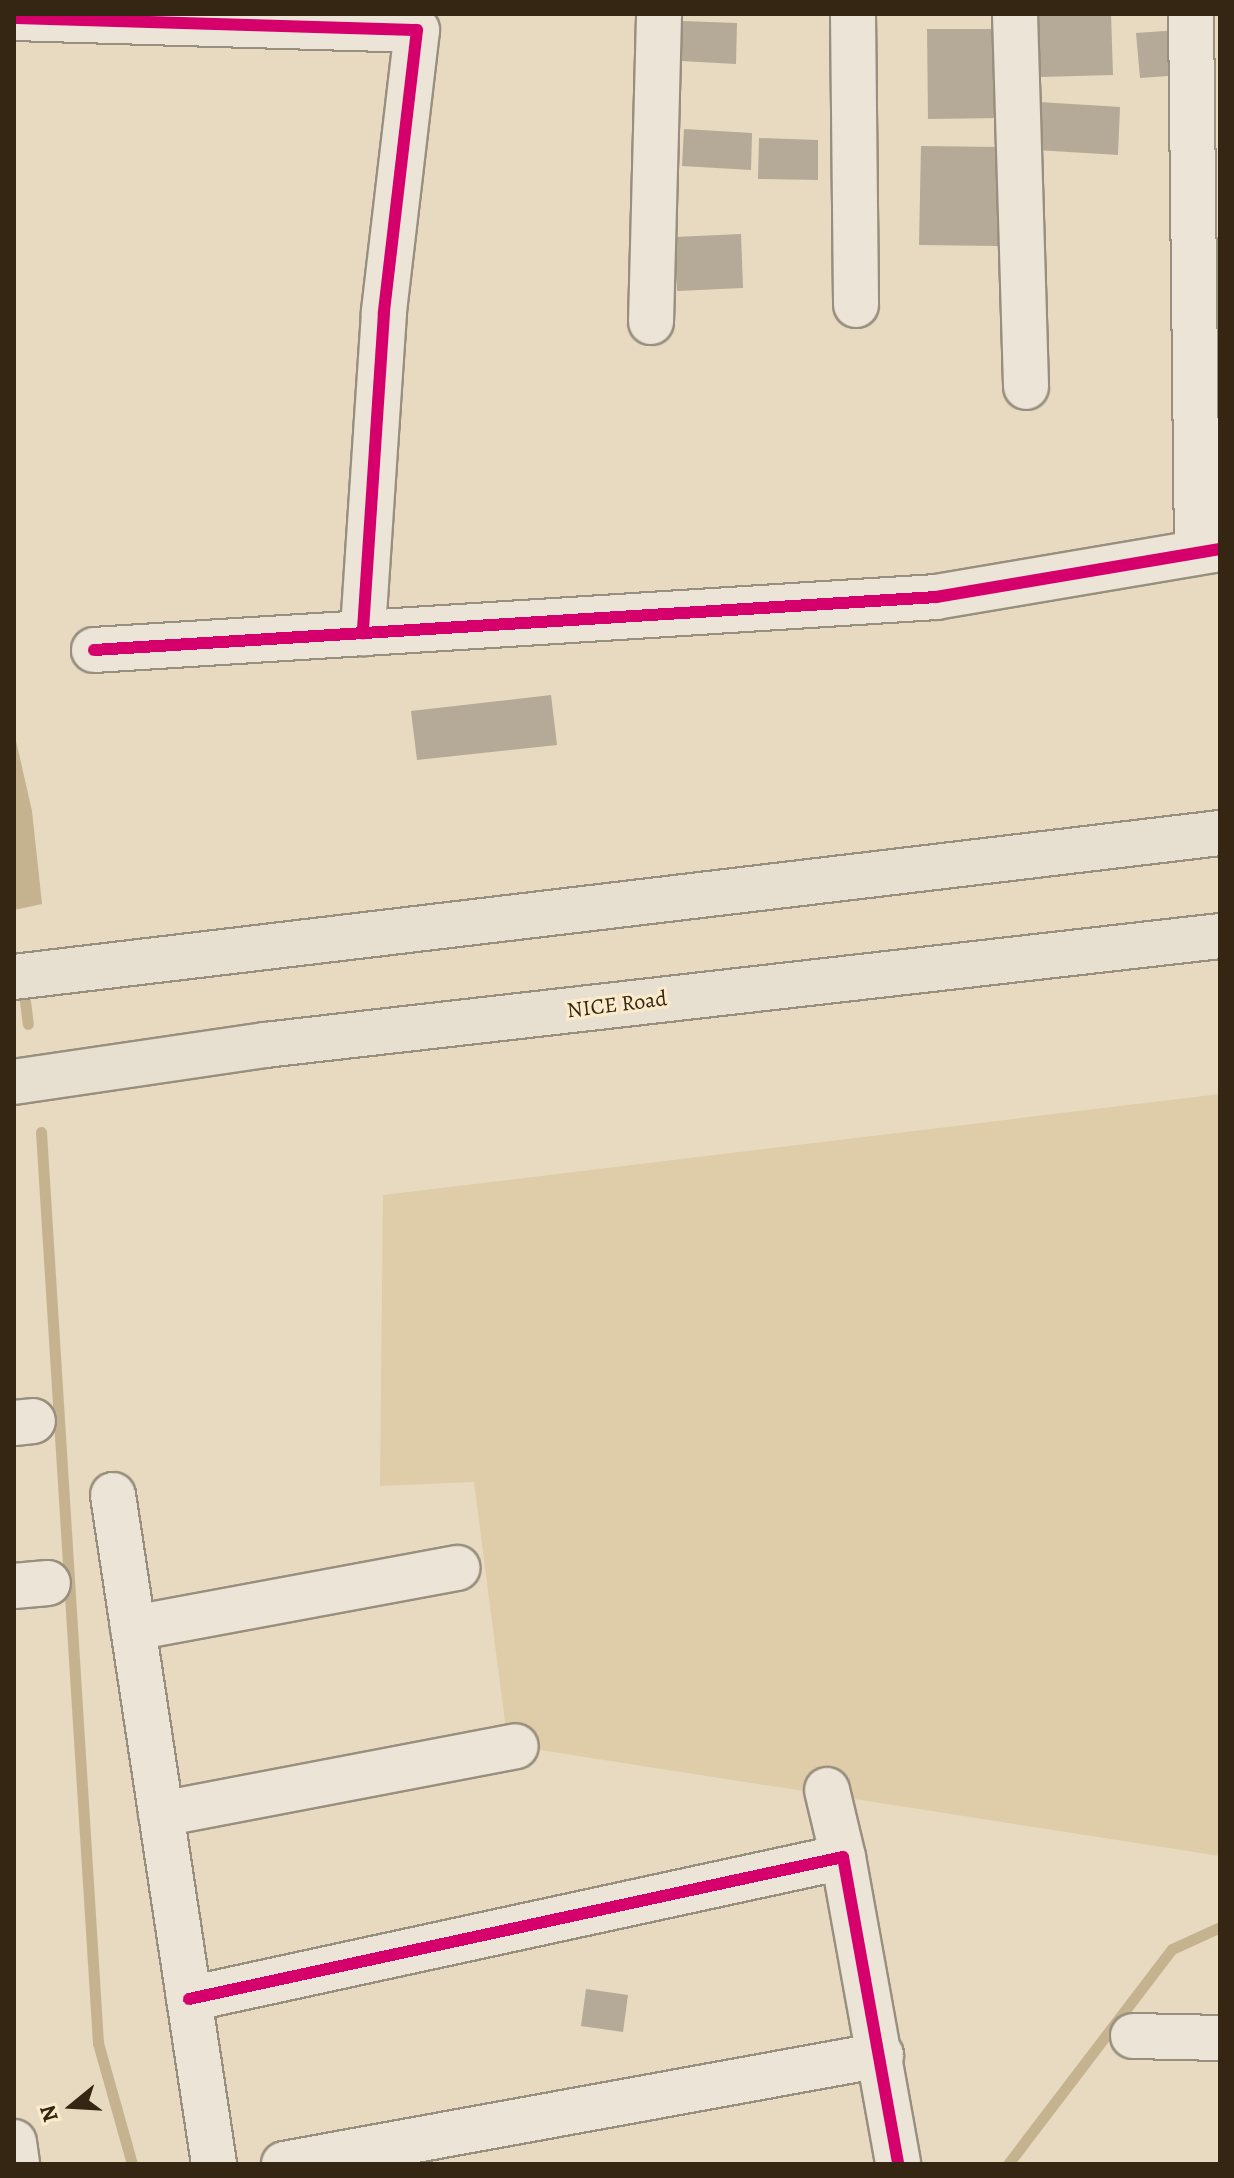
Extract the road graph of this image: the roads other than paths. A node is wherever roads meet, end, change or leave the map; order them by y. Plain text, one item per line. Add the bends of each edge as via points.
1 (659, 14) edge
2 (853, 14) edge
3 (1015, 14) edge
4 (1191, 14) edge
5 (14, 18) edge
6 (419, 22) edge
7 (856, 305) dead end
8 (651, 322) dead end
9 (1208, 359) edge
10 (1026, 387) dead end
11 (1209, 549) edge
12 (363, 633) junction
13 (94, 650) dead end
14 (1220, 833) edge
15 (1220, 936) edge
16 (14, 977) edge
17 (14, 1082) edge
18 (113, 1495) dead end
19 (457, 1568) dead end
20 (133, 1628) junction
21 (516, 1746) dead end
22 (827, 1790) dead end
23 (161, 1814) junction
24 (843, 1857) junction
25 (189, 1999) junction
26 (1133, 2036) dead end
27 (1220, 2038) edge
28 (881, 2055) junction
29 (14, 2142) edge
30 (17, 2164) edge
31 (214, 2164) edge
32 (284, 2164) edge
33 (898, 2164) edge

1 - 8 street
2 - 7 street
3 - 10 street
4 - 9 street
5 - 6 street
6 - 12 street via 384,313
9 - 11 street
11 - 12 street via 936,597
12 - 13 street
14 - 16 highway
15 - 17 highway, NICE Road via 265,1045
18 - 20 street
19 - 20 street
20 - 23 street
21 - 23 street
22 - 24 street
23 - 25 street
24 - 25 street
24 - 28 street
25 - 31 street
26 - 27 street
28 - 32 street
28 - 33 street
29 - 30 street

